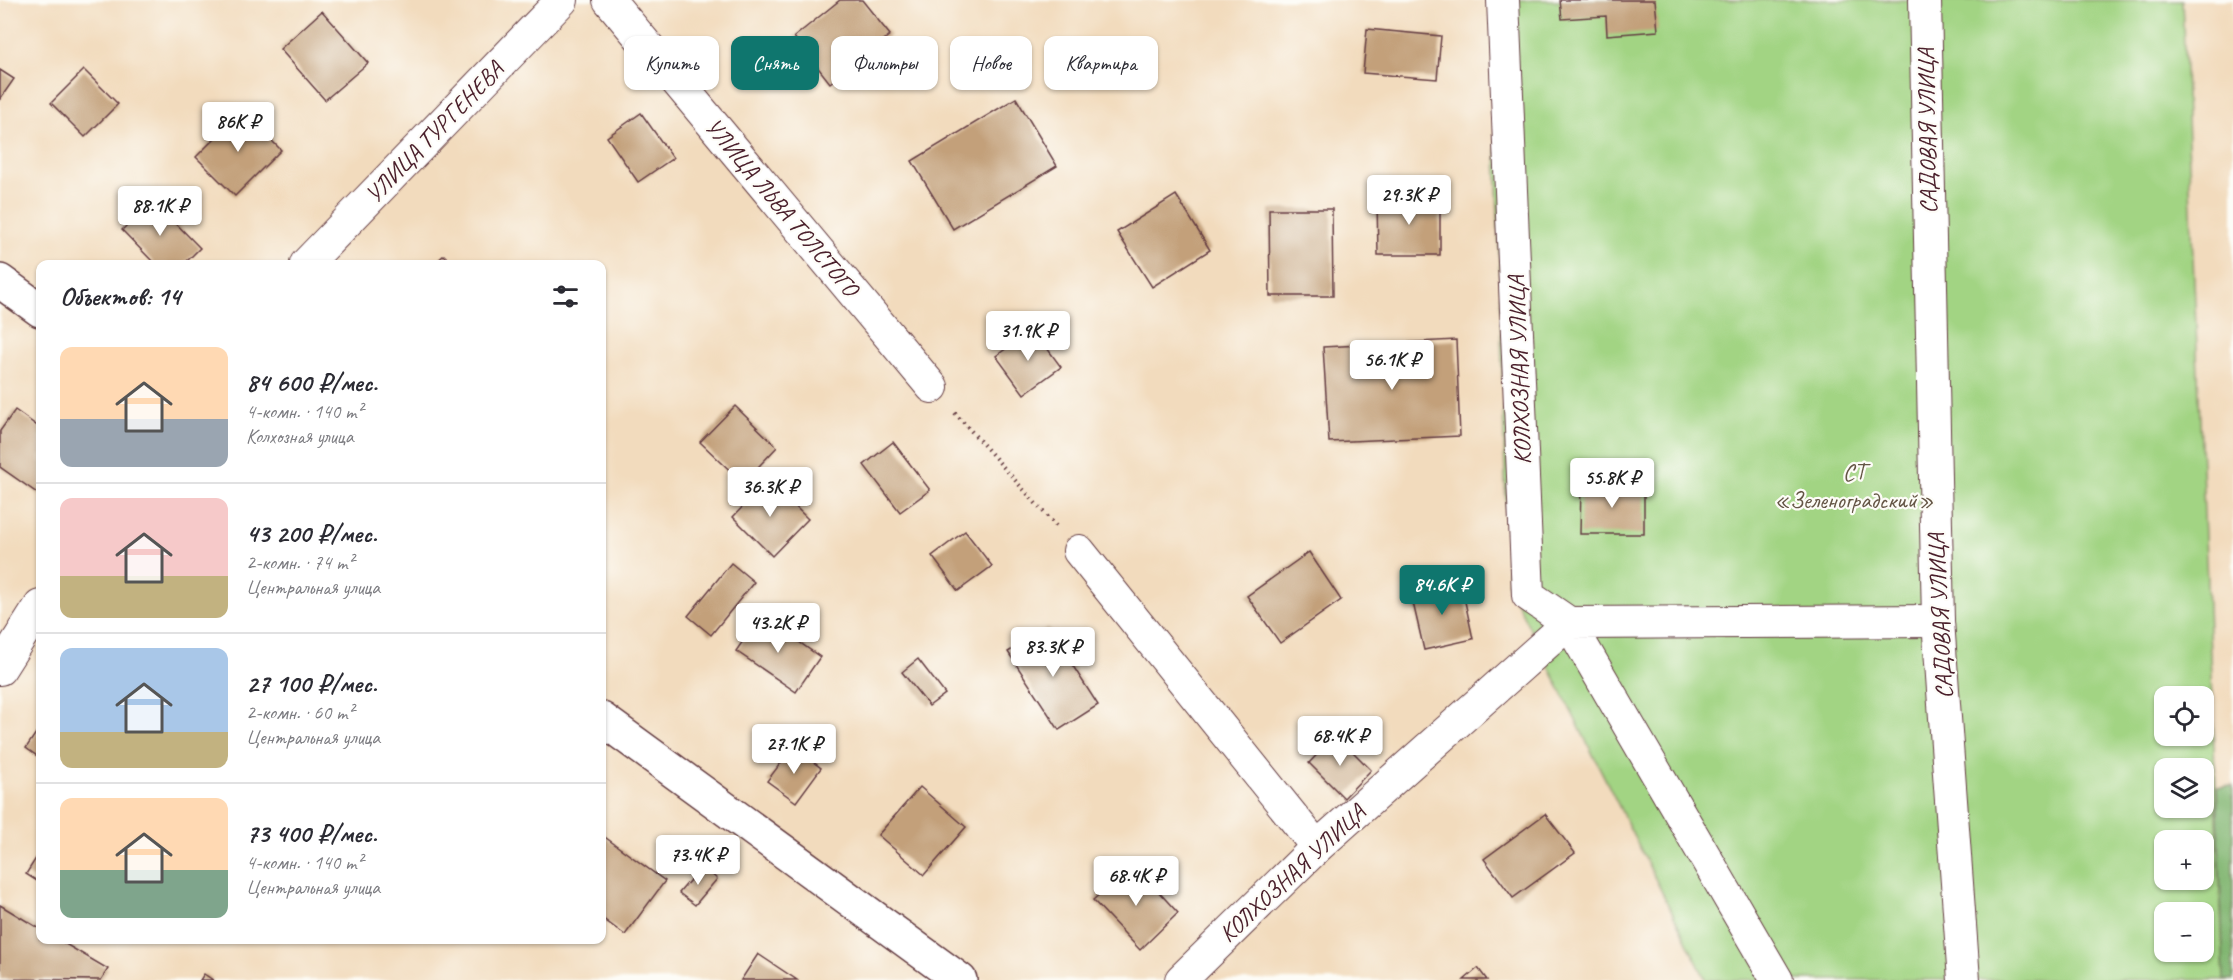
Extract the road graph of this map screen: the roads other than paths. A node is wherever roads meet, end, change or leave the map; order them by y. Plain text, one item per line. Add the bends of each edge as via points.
1 (562, 0) edge
2 (609, 0) edge
3 (1503, 0) edge
4 (1925, 0) edge
5 (310, 260) edge
6 (0, 281) edge
7 (36, 307) edge
8 (932, 387) road end
9 (1079, 551) road end
10 (36, 612) edge
11 (1938, 621) junction
12 (1569, 623) junction
13 (0, 669) edge
14 (606, 721) edge
15 (1317, 847) junction
16 (960, 980) edge
17 (1181, 980) edge
18 (1778, 980) edge
19 (1964, 980) edge

1 - 5 street, УЛИЦА ТУРГЕНЕВА
2 - 8 street, УЛИЦА ЛЬВА ТОЛСТОГО
3 - 12 street, КОЛХОЗНАЯ УЛИЦА via 1528,595
4 - 11 street, САДОВАЯ УЛИЦА
6 - 7 street
9 - 15 street
10 - 13 street
11 - 12 street
11 - 19 street, САДОВАЯ УЛИЦА
12 - 15 street, КОЛХОЗНАЯ УЛИЦА
12 - 18 street
14 - 16 street
15 - 17 street, КОЛХОЗНАЯ УЛИЦА

